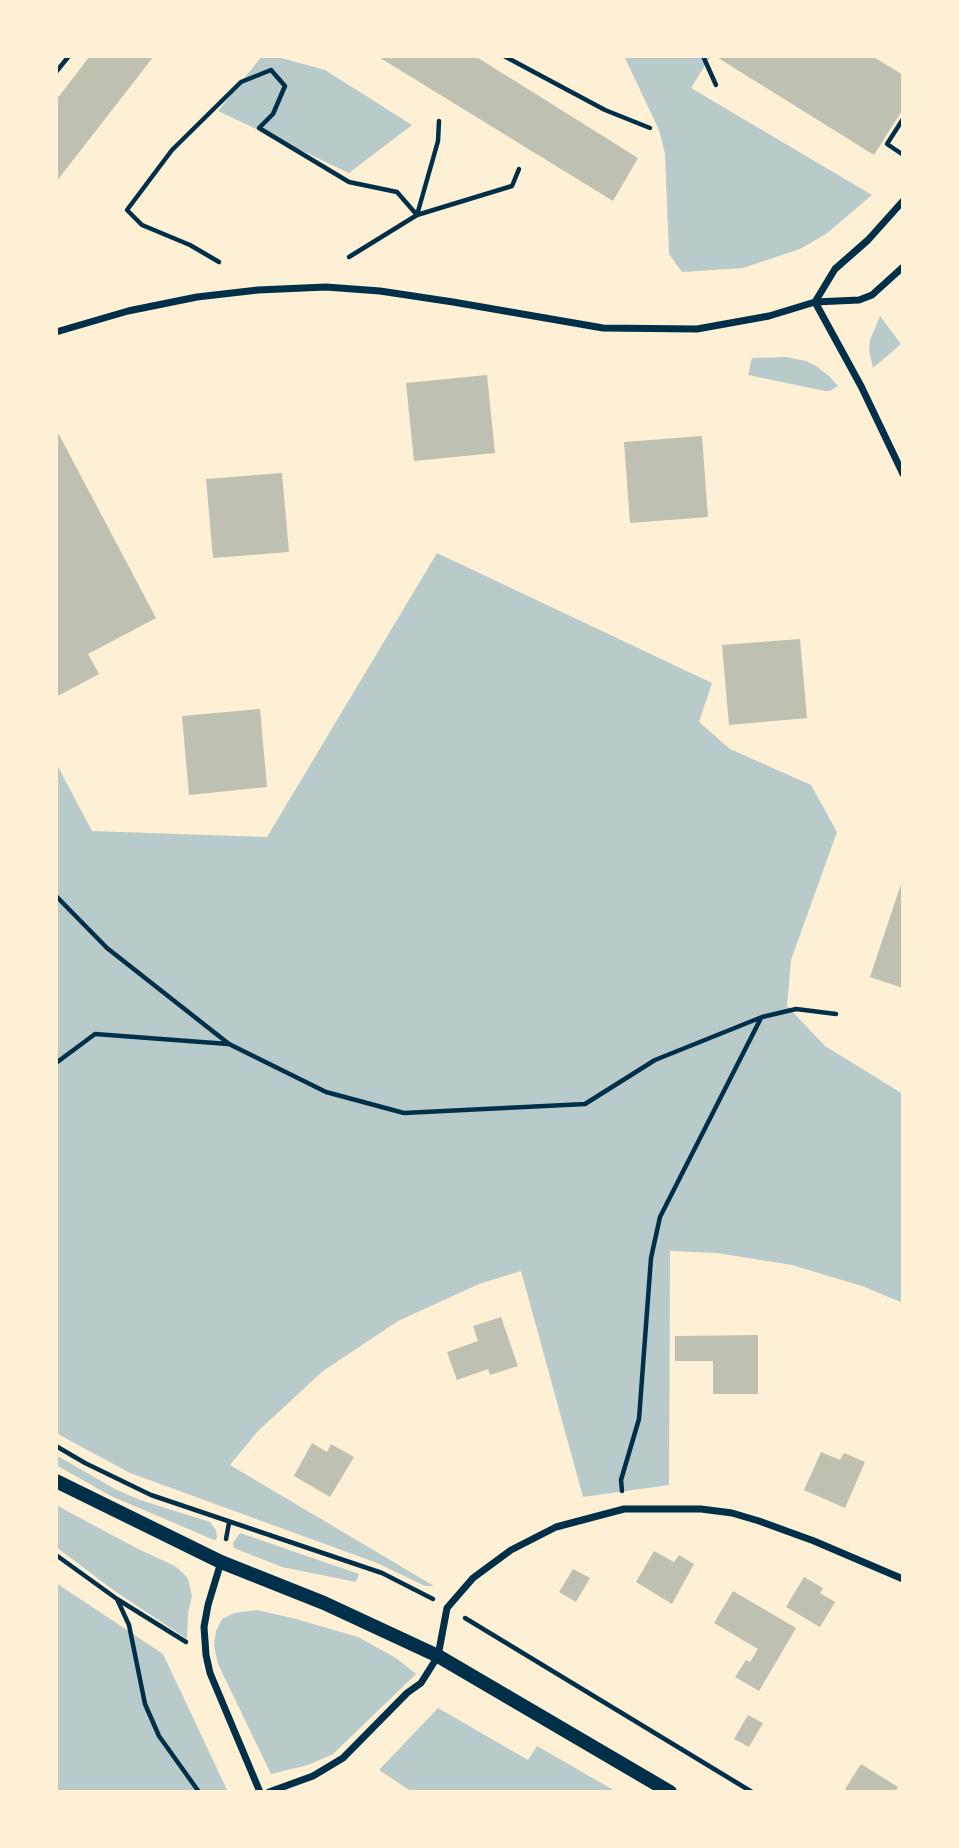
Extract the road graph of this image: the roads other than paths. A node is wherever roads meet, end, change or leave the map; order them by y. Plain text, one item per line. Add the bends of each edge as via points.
1 (903, 201) edge
2 (903, 267) edge
3 (815, 302) junction
4 (56, 332) edge
5 (903, 474) edge
6 (56, 1481) edge
7 (221, 1562) junction
8 (903, 1579) edge
9 (438, 1656) junction
10 (260, 1792) edge
11 (269, 1792) edge
12 (670, 1792) edge

1 - 3 street via 835,269
2 - 3 street via 872,295
3 - 4 street via 697,329 603,328 380,291 258,290 128,311
3 - 5 street
6 - 7 main road
7 - 9 main road
7 - 10 street via 204,1627 206,1655
8 - 9 street via 732,1513 624,1509 556,1527 494,1561 447,1608
9 - 11 street via 421,1683 344,1758 313,1776
9 - 12 main road

